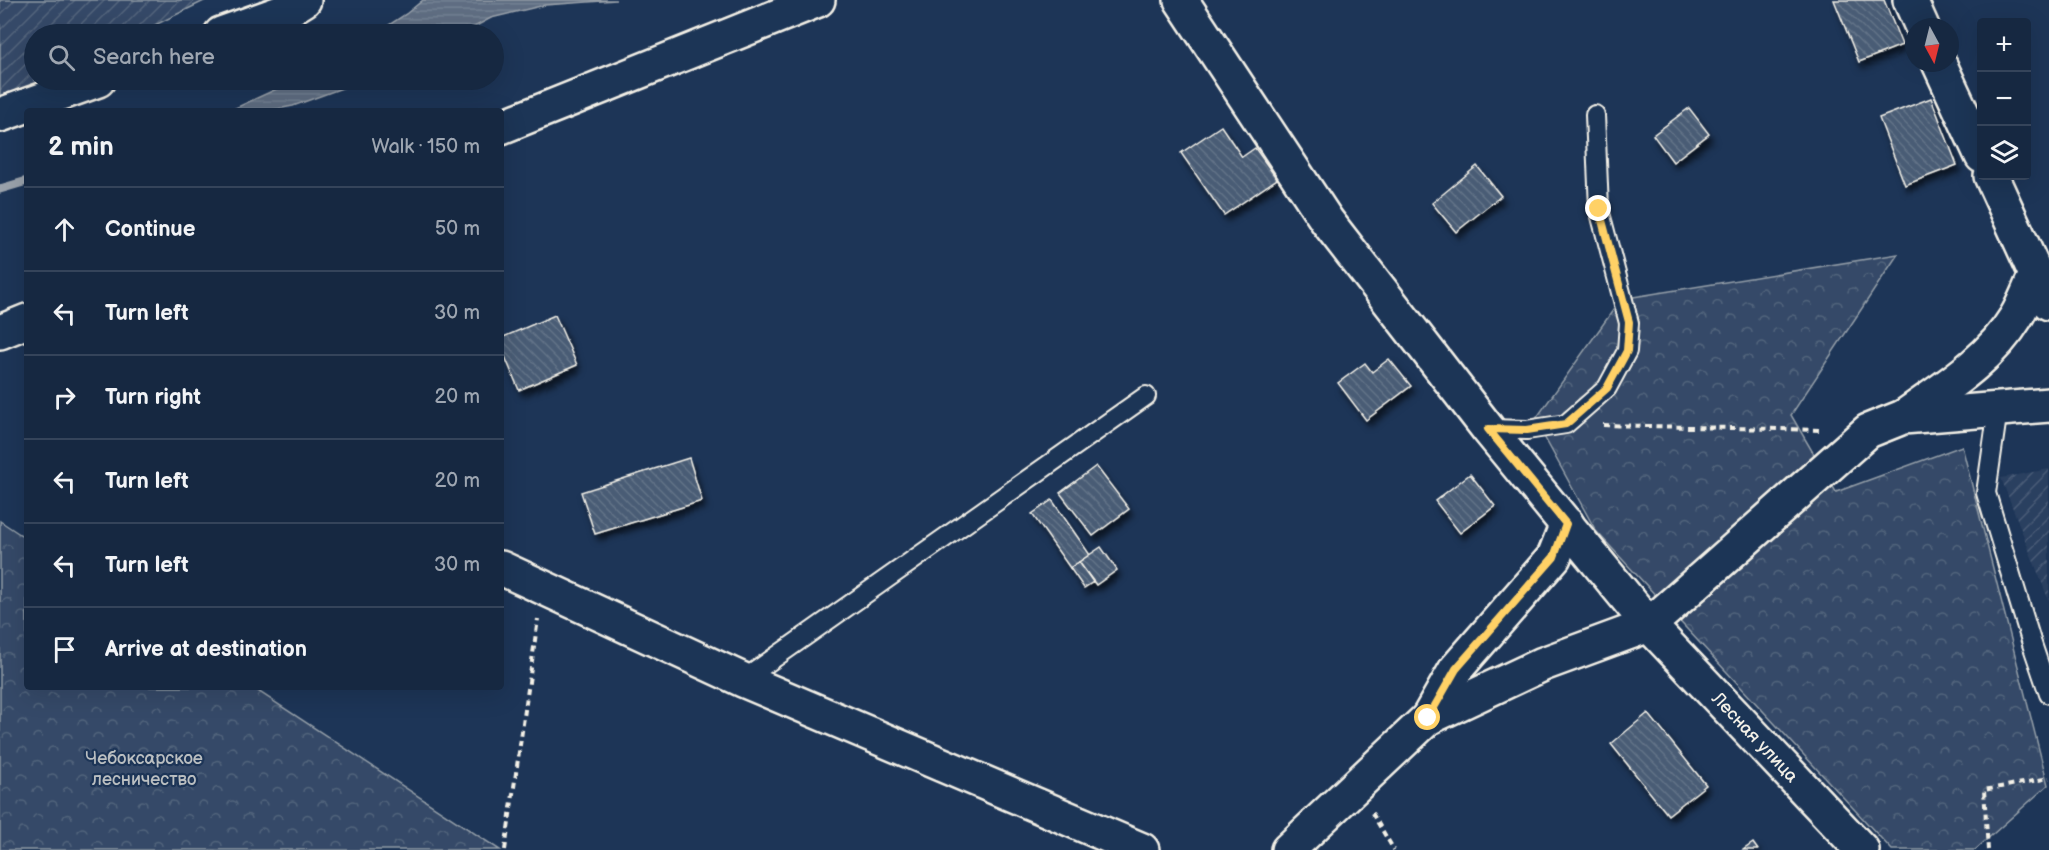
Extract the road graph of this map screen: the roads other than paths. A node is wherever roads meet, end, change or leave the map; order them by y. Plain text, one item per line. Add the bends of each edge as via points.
1 (304, 0) edge
2 (818, 0) edge
3 (1182, 0) edge
4 (1910, 0) edge
5 (1918, 18) edge
6 (249, 24) edge
7 (1943, 72) edge
8 (70, 90) edge
9 (0, 115) edge
10 (1595, 115) dead end
11 (504, 126) edge
12 (1977, 145) edge
13 (1992, 180) edge
14 (2043, 289) edge
15 (24, 322) edge
16 (0, 332) edge
17 (1146, 396) dead end
18 (2049, 405) edge
19 (1998, 409) junction
20 (1903, 417) junction
21 (1488, 429) junction
22 (1566, 524) junction
23 (504, 569) edge
24 (1649, 625) junction
25 (743, 680) junction
26 (2049, 694) edge
27 (1428, 718) junction
28 (1142, 850) edge
29 (1288, 850) edge
30 (1862, 850) edge

1 - 6 street
2 - 11 street
3 - 21 street, Лесная улица via 1327,221
4 - 5 street
7 - 12 street
8 - 9 street
10 - 21 lane via 1599,209 1629,322 1627,351 1607,388 1566,424 1527,430
13 - 14 street
14 - 20 street via 1994,346 1958,378
15 - 16 street
17 - 25 lane
18 - 19 street
19 - 20 street
19 - 26 lane via 1986,494
20 - 24 street via 1868,431
21 - 22 street, Лесная улица
22 - 24 street, Лесная улица
22 - 27 street via 1554,557 1456,669
23 - 25 street
24 - 27 street via 1543,664
24 - 30 street, Лесная улица
25 - 28 street
27 - 29 street

